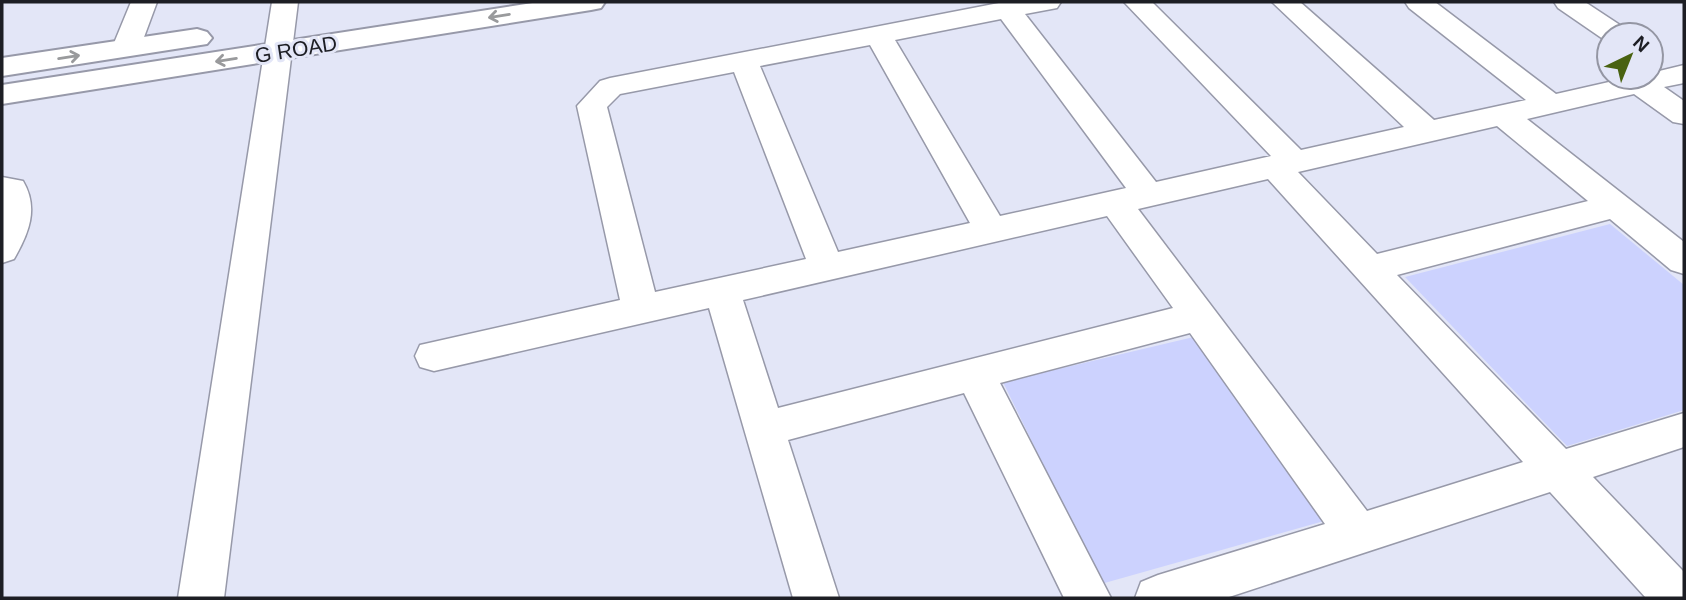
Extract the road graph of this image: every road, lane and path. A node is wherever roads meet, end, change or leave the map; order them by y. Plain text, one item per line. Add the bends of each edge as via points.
1 (144, 2) edge
2 (431, 2) edge
3 (591, 2) edge
4 (1048, 2) edge
5 (1136, 2) edge
6 (1286, 2) edge
7 (1418, 2) edge
8 (1567, 2) edge
9 (1007, 9) junction
10 (1595, 21) edge
11 (283, 26) edge
12 (878, 34) junction
13 (126, 48) junction
14 (743, 60) junction
15 (2, 67) edge
16 (1665, 77) edge
17 (1597, 91) edge
18 (2, 95) edge
19 (1550, 104) junction
20 (1503, 115) junction
21 (1684, 115) edge
22 (1428, 132) junction
23 (1284, 164) junction
24 (2, 188) edge
25 (1132, 199) junction
26 (1615, 206) junction
27 (992, 230) junction
28 (2, 250) edge
29 (1684, 261) edge
30 (827, 267) junction
31 (1369, 268) junction
32 (722, 291) junction
33 (641, 310) junction
34 (1199, 316) junction
35 (434, 356) dead end
36 (975, 374) junction
37 (764, 429) junction
38 (1684, 429) edge
39 (1558, 470) junction
40 (1358, 534) junction
41 (201, 598) edge
42 (816, 598) edge
43 (1088, 598) edge
44 (1158, 598) edge
45 (1677, 598) edge

1 - 13 street
2 - 11 street, G ROAD
3 -> 11 street, G ROAD
4 - 9 street
5 - 23 street
6 - 22 street
7 - 19 street
8 - 10 street
9 - 12 street
9 - 25 street
11 - 13 street, G ROAD
11 -> 18 street, G ROAD
11 - 41 street
12 - 14 street
12 - 27 street
15 -> 13 street, G ROAD
14 - 30 street
14 - 33 street via 610,87 592,106
16 - 21 street
17 - 19 street
19 - 20 street
20 - 22 street
20 - 26 street
22 - 23 street
23 - 25 street
23 - 31 street
24 - 28 street via 15,195 17,210
25 - 27 street
25 - 34 street
26 - 29 street
26 - 31 street
27 - 30 street
30 - 32 street
31 - 39 street
32 - 33 street
32 - 37 street
33 - 35 street
34 - 36 street
34 - 40 street
36 - 37 street
36 - 43 street
37 - 42 street
38 - 39 street
39 - 40 street
39 - 45 street
40 - 44 street

